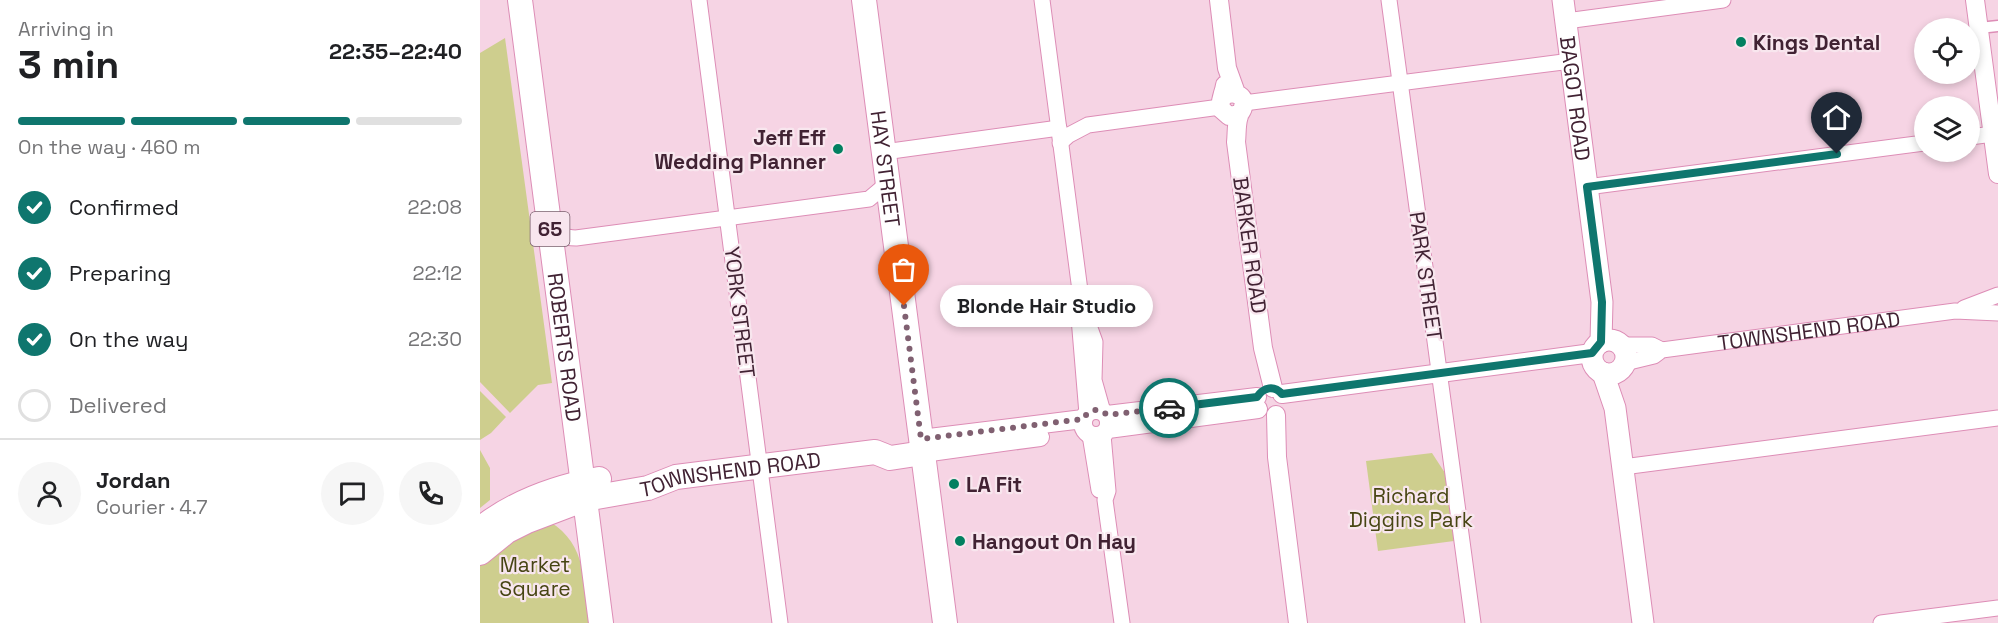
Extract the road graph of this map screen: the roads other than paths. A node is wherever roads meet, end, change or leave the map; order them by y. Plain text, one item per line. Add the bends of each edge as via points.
1 (520, 0) edge
2 (699, 0) edge
3 (864, 0) edge
4 (1042, 0) edge
5 (1218, 0) edge
6 (1389, 0) edge
7 (1723, 0) edge
8 (1975, 0) edge
9 (1564, 10) edge
10 (1978, 18) edge
11 (1998, 26) edge
12 (1980, 28) edge
13 (1980, 36) edge
14 (1571, 62) junction
15 (1400, 83) junction
16 (1231, 105) junction
17 (1056, 110) junction
18 (1088, 125) junction
19 (1993, 134) junction
20 (1060, 136) junction
21 (1980, 136) edge
22 (1914, 144) edge
23 (885, 162) junction
24 (1998, 174) edge
25 (1587, 187) junction
26 (727, 218) junction
27 (549, 221) junction
28 (1998, 295) edge
29 (1955, 311) junction
30 (1998, 313) edge
31 (1608, 357) junction
32 (1440, 378) junction
33 (1269, 402) junction
34 (1998, 418) edge
35 (1096, 424) junction
36 (922, 446) junction
37 (760, 466) junction
38 (1623, 467) junction
39 (584, 491) junction
40 (527, 521) junction
41 (480, 530) edge
42 (592, 552) junction
43 (480, 553) edge
44 (1998, 608) edge
45 (601, 623) edge
46 (780, 623) edge
47 (945, 623) edge
48 (1122, 623) edge
49 (1298, 623) edge
50 (1473, 623) edge
51 (1643, 623) edge
52 (1881, 623) edge

1 - 27 main road, ROBERTS ROAD / 65
2 - 26 street, YORK STREET
3 - 23 main road, HAY STREET
4 - 17 street
5 - 16 street, BARKER ROAD
6 - 15 street, PARK STREET
7 - 9 street
8 - 10 street
9 - 14 main road, BAGOT ROAD
11 - 12 street
13 - 19 street
14 - 15 street
14 - 25 main road, BAGOT ROAD
15 - 16 street
15 - 32 street, PARK STREET
16 - 18 street
16 - 33 street, BARKER ROAD
17 - 18 street
17 - 20 street
18 - 20 street
19 - 21 street
19 - 24 street
20 - 23 street
20 - 35 street via 1082,306 1079,318
22 - 25 street
23 - 26 street via 882,188 869,199
23 - 36 main road, HAY STREET
25 - 31 main road, BAGOT ROAD
26 - 27 street via 576,238 561,236
26 - 37 street, YORK STREET
27 - 39 main road, ROBERTS ROAD / 65
28 - 29 street, TOWNSHEND ROAD
29 - 30 street, TOWNSHEND ROAD
29 - 31 street, TOWNSHEND ROAD via 1662,350 1652,345
31 - 32 street, TOWNSHEND ROAD
31 - 38 main road, BAGOT ROAD
32 - 33 street, TOWNSHEND ROAD
32 - 50 street, PARK STREET
33 - 35 street, TOWNSHEND ROAD
33 - 49 street, BARKER ROAD
34 - 38 street
35 - 36 street, TOWNSHEND ROAD
35 - 48 street via 1108,490 1106,500
36 - 37 main road, TOWNSHEND ROAD via 887,443 875,452
36 - 47 main road, HAY STREET
37 - 39 main road, TOWNSHEND ROAD via 676,477 648,488
37 - 46 street, YORK STREET
38 - 51 main road, BAGOT ROAD
39 - 40 main road
39 - 41 main road via 557,489 520,503
39 - 42 main road, ROBERTS ROAD / 65
40 - 42 main road via 556,516 569,524
40 - 43 main road
42 - 45 main road, ROBERTS ROAD / 65
44 - 52 street

